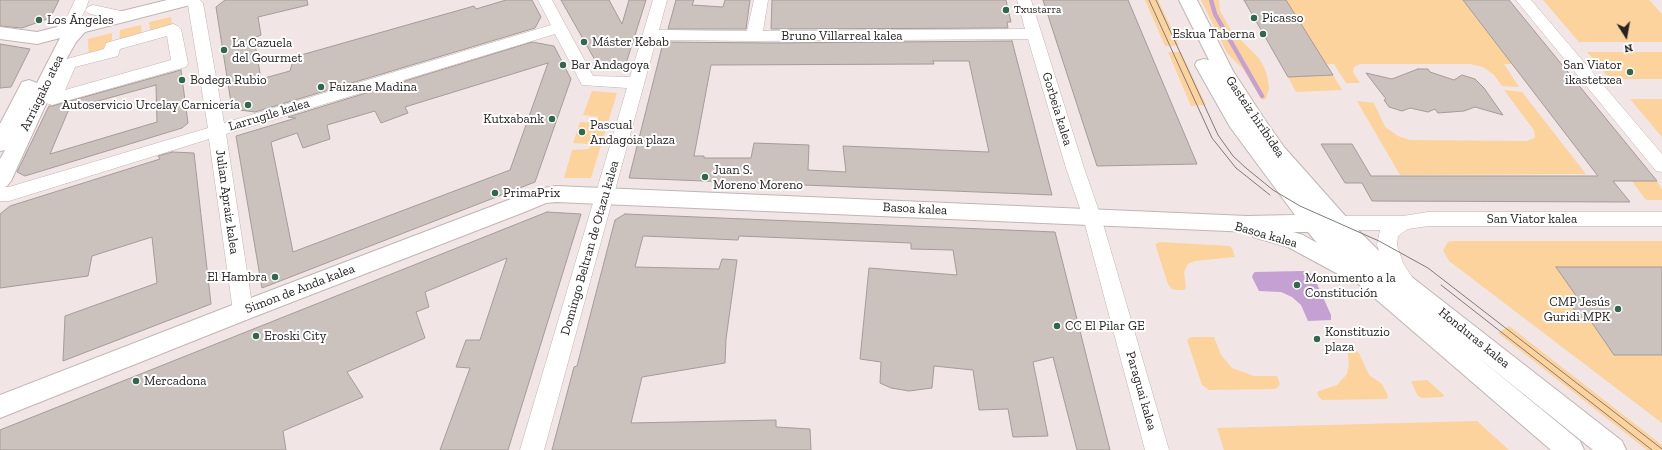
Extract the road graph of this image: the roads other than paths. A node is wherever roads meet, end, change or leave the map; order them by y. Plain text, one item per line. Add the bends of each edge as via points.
1 (188, 0) edge
2 (191, 0) edge
3 (545, 0) edge
4 (660, 0) edge
5 (762, 0) edge
6 (1024, 0) edge
7 (1174, 0) edge
8 (1188, 0) edge
9 (1523, 0) edge
10 (90, 3) edge
11 (125, 16) junction
12 (560, 27) junction
13 (78, 28) junction
14 (0, 33) edge
15 (59, 33) junction
16 (1034, 34) junction
17 (650, 35) junction
18 (753, 36) junction
19 (637, 83) junction
20 (52, 99) joint
21 (216, 131) junction
22 (0, 144) edge
23 (1662, 166) edge
24 (0, 181) edge
25 (1300, 191) junction
26 (0, 194) edge
27 (606, 196) junction
28 (1092, 217) junction
29 (1662, 219) edge
30 (1225, 223) junction
31 (1313, 223) junction
32 (1338, 223) junction
33 (1403, 223) junction
34 (1255, 224) junction
35 (1370, 282) junction
36 (1407, 285) junction
37 (243, 311) junction
38 (0, 407) edge
39 (532, 450) edge
40 (1157, 450) edge
41 (1571, 450) edge
42 (1613, 450) edge

1 - 11 main road
2 - 21 street, Julian Apraiz kalea via 195,3
3 - 12 street
4 - 17 street, Domingo Beltran de Otazu kalea
5 - 18 street
6 - 16 street, Gorbeia kalea
7 - 25 main road, Gasteiz hiribidea via 1208,74 1237,122
8 - 25 main road, Gasteiz hiribidea via 1224,71
9 - 23 street
10 - 11 street via 112,15
10 - 13 street, Arriagako atea
10 - 15 street, Arriagako atea
11 - 13 main road
12 - 19 street via 588,81
12 - 21 street, Larrugile kalea
13 - 15 main road
13 - 24 main road, Arriagako atea via 58,58
14 - 15 main road via 32,38
15 - 22 main road, Arriagako atea via 49,46
16 - 18 street, Bruno Villarreal kalea
16 - 28 street, Gorbeia kalea
17 - 18 street, Bruno Villarreal kalea
17 - 19 street, Domingo Beltran de Otazu kalea
19 - 27 street, Domingo Beltran de Otazu kalea
20 - 20 street via 69,64 112,52 112,46 173,29 180,64
21 - 26 street, Larrugile kalea via 9,194
21 - 37 street, Julian Apraiz kalea
25 - 31 main road, Gasteiz hiribidea
25 - 32 main road, Gasteiz hiribidea
25 - 34 main road, Basoa kalea via 1280,211
27 - 28 main road, Basoa kalea
27 - 37 main road, Simon de Anda kalea via 544,196
27 - 39 street, Domingo Beltran de Otazu kalea
28 - 30 main road, Basoa kalea
28 - 40 street, Paraguai kalea
29 - 33 street, San Viator kalea via 1428,219
30 - 34 main road, Basoa kalea
30 - 35 main road, Basoa kalea via 1295,241
31 - 32 main road, Basoa kalea
31 - 34 main road, Basoa kalea
31 - 35 main road, Honduras kalea
32 - 33 street, San Viator kalea
32 - 36 main road, Honduras kalea via 1373,259
33 - 36 street via 1389,232 1387,245 1394,265
35 - 41 main road, Honduras kalea
36 - 42 main road, Honduras kalea
37 - 38 main road, Simon de Anda kalea

